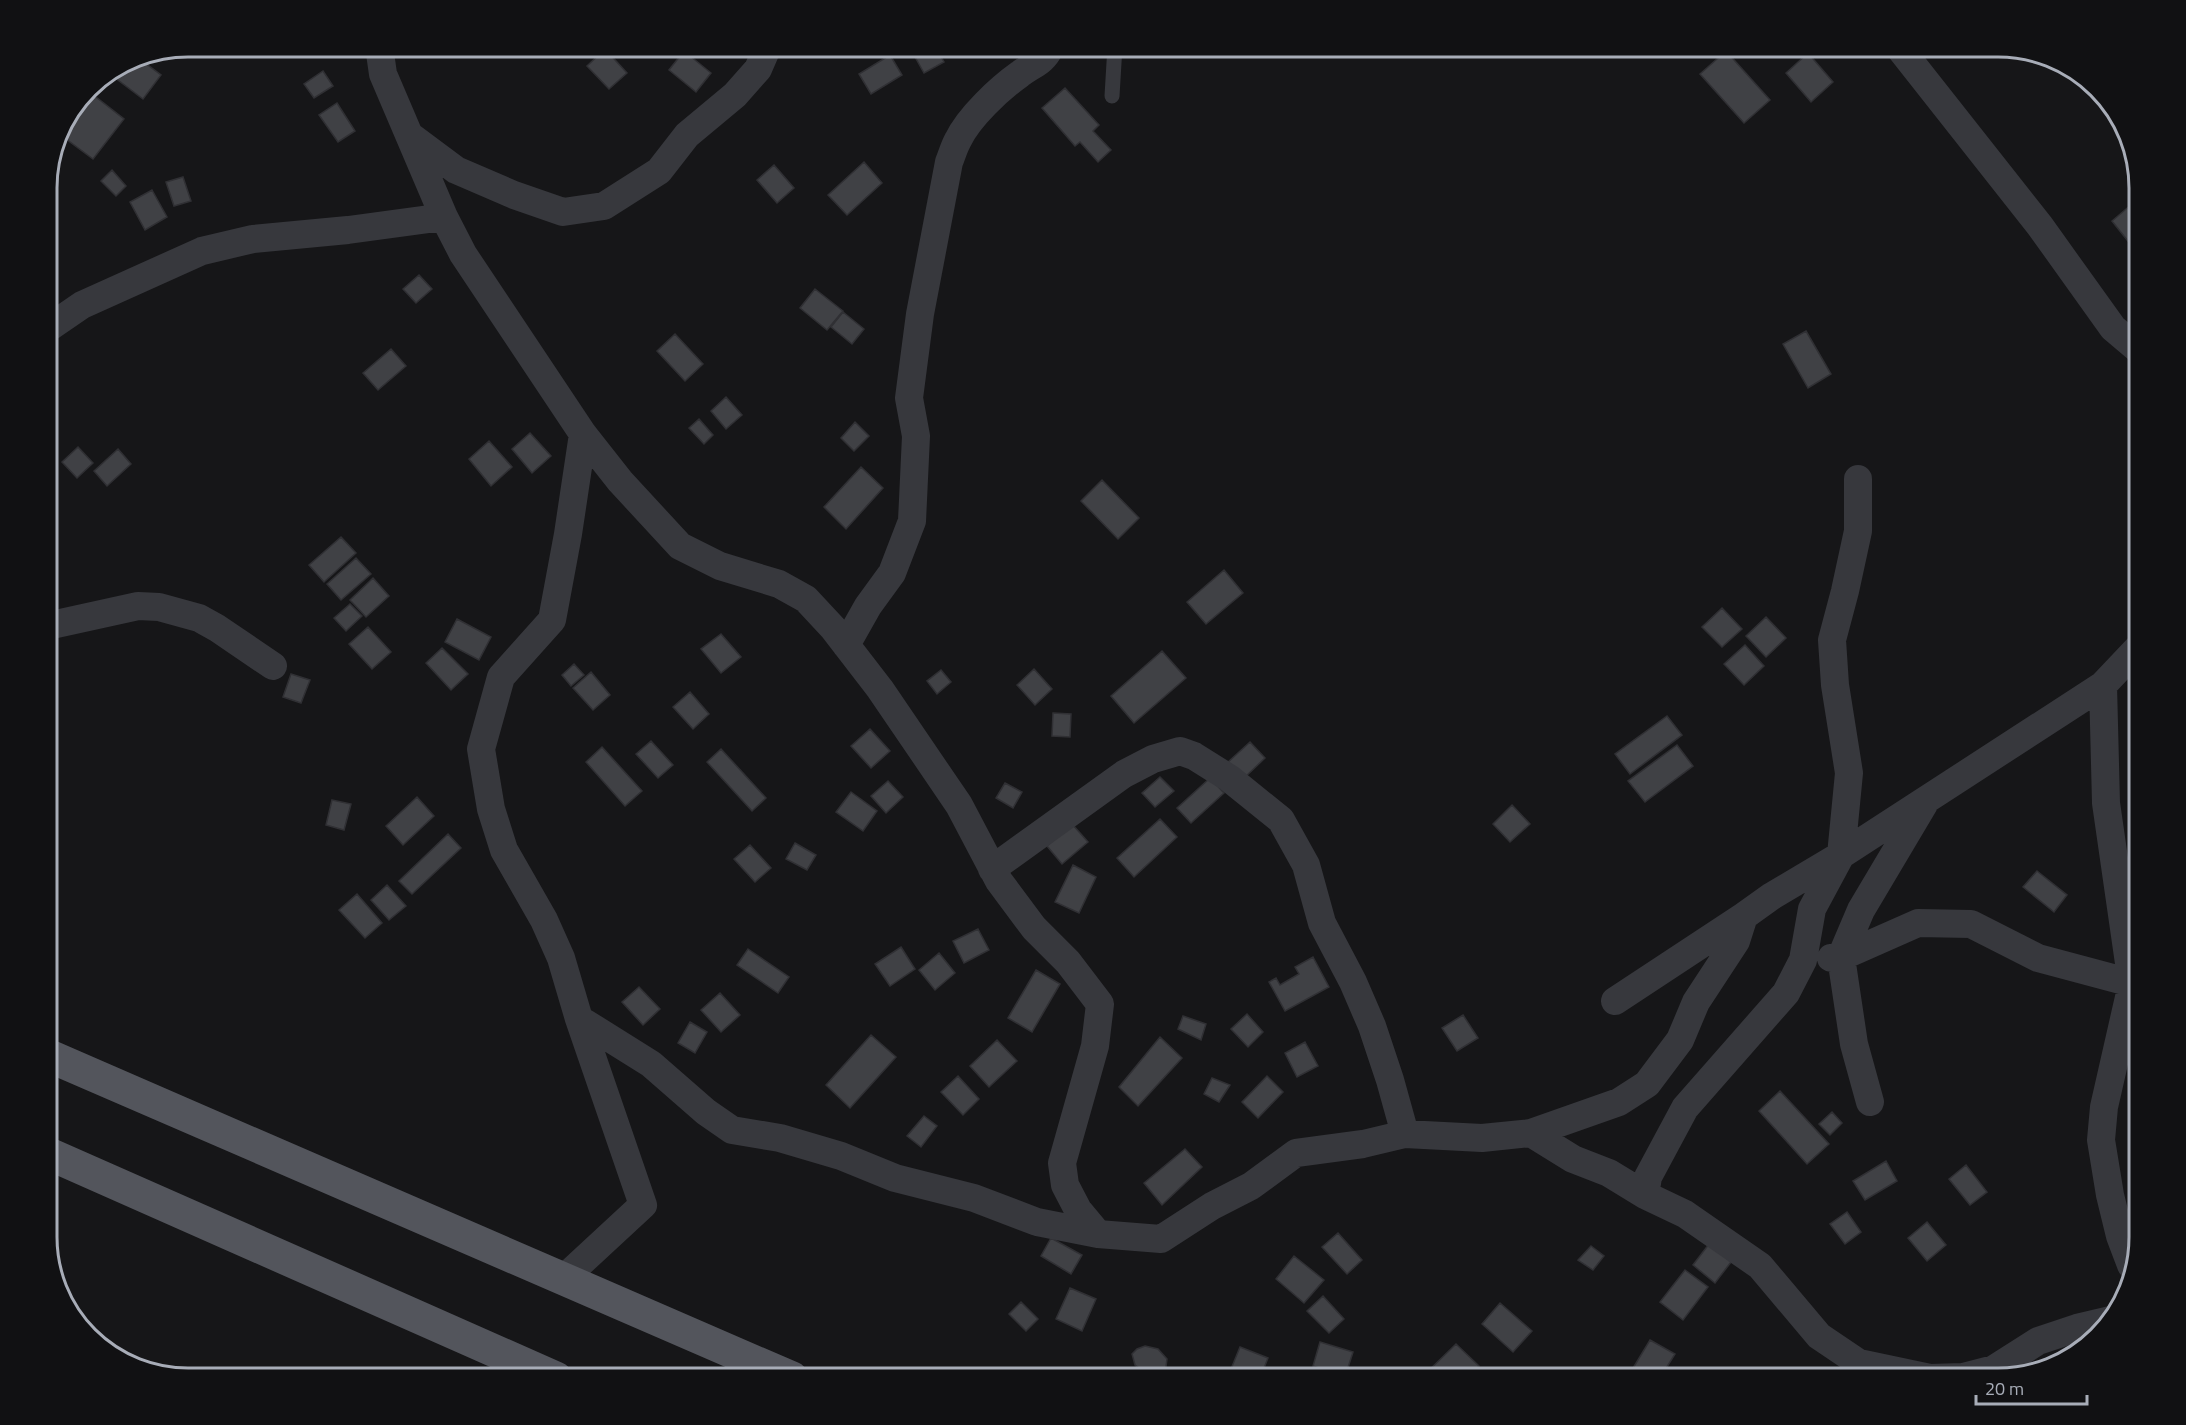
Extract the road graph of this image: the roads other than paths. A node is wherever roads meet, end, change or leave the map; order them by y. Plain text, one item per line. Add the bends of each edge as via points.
1 (381, 57) edge
2 (763, 57) edge
3 (1046, 57) edge
4 (1114, 57) edge
5 (1907, 57) edge
6 (1112, 96) dead end
7 (408, 134) junction
8 (444, 217) junction
9 (57, 322) edge
10 (2129, 342) edge
11 (583, 434) junction
12 (1858, 479) dead end
13 (57, 620) edge
14 (846, 645) junction
15 (2129, 658) edge
16 (273, 666) dead end
17 (2103, 686) junction
18 (1927, 799) junction
19 (1840, 855) junction
20 (992, 869) junction
21 (1744, 916) junction
22 (2129, 942) edge
23 (1841, 957) junction
24 (1803, 960) junction
25 (2129, 982) edge
26 (1615, 1001) dead end
27 (2129, 1011) edge
28 (579, 1019) junction
29 (57, 1059) edge
30 (1870, 1102) dead end
31 (1531, 1133) junction
32 (1405, 1134) junction
33 (57, 1158) edge
34 (1645, 1195) junction
35 (1098, 1234) junction
36 (2127, 1254) edge
37 (562, 1280) junction
38 (2096, 1323) edge
39 (533, 1368) edge
40 (769, 1368) edge
41 (1883, 1368) edge
42 (1996, 1368) edge

1 - 7 street via 383,74
2 - 7 street via 735,95 687,135 659,171 604,206 563,212 514,195 456,170
3 - 14 street via 993,97 958,139 950,162 920,314 909,398 916,436 912,521 892,573 867,606
4 - 6 lane
5 - 10 street via 2040,226 2113,328
7 - 8 street
8 - 9 street via 253,239 202,251 82,305
8 - 11 street via 463,254
11 - 14 street via 680,546 720,566 779,584 806,599
11 - 28 street via 552,620 501,677 481,749 491,809 504,850 561,958
12 - 19 street via 1858,531 1832,640 1835,685 1850,773
13 - 16 street via 138,606 159,607 200,618
14 - 20 street via 959,805
15 - 17 street
17 - 18 street
17 - 22 street via 2106,803
18 - 19 street
18 - 23 street via 1861,910
19 - 21 street
19 - 24 street via 1812,909
20 - 32 street via 1124,774 1153,759 1180,751 1229,778 1281,820 1306,865 1322,923 1372,1026
20 - 35 street via 1034,928 1068,962 1100,1004 1095,1046 1062,1163 1065,1185 1078,1210
21 - 26 street
21 - 31 street via 1736,941 1696,1002 1680,1040 1647,1084 1619,1102
23 - 24 street
23 - 25 street via 1918,923 1971,924 2038,958
23 - 30 street via 1854,1044
24 - 34 street via 1786,993 1685,1108 1648,1177
27 - 36 street via 2104,1107 2101,1140 2104,1168
28 - 35 street via 651,1064 732,1130 780,1138 1037,1221
28 - 37 street via 643,1205
29 - 37 main road
31 - 32 street via 1482,1138
31 - 34 street
32 - 35 street via 1296,1153 1251,1186 1161,1239
33 - 39 main road
34 - 41 street via 1685,1214 1760,1266 1818,1336 1859,1363
37 - 40 main road
38 - 42 street via 2038,1341

